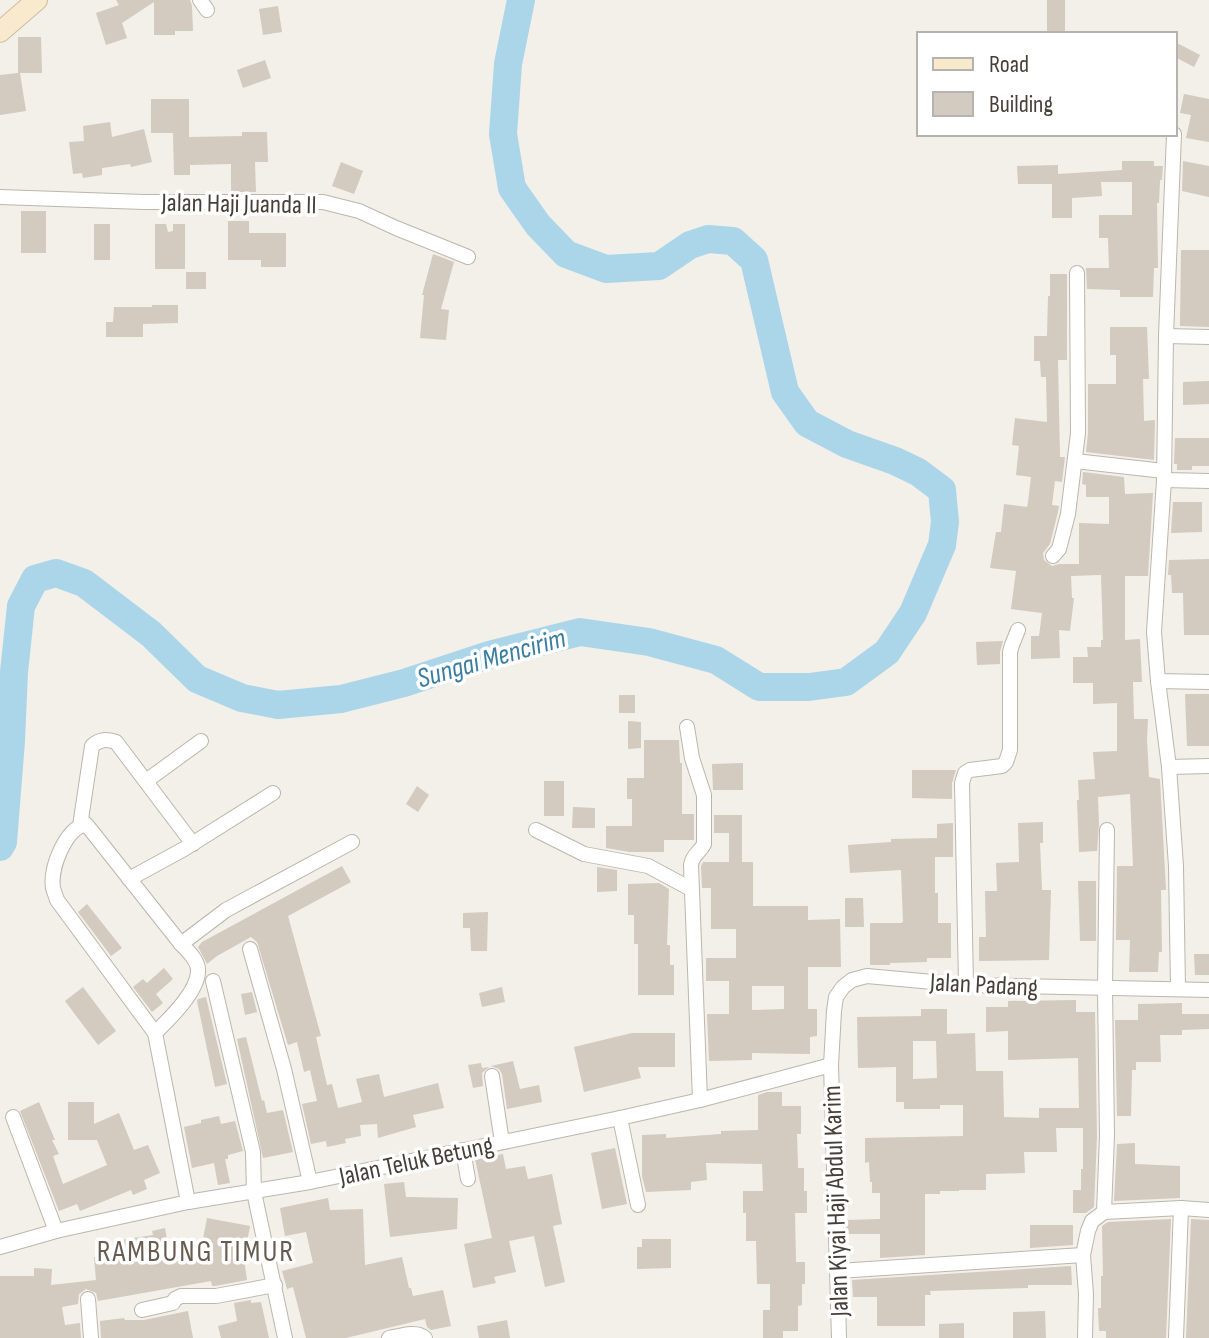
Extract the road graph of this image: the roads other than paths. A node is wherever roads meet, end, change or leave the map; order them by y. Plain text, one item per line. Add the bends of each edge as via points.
1 (37, 0) edge
2 (0, 32) edge
3 (1174, 136) edge
4 (0, 197) edge
5 (468, 257) dead end
6 (1077, 273) dead end
7 (1166, 336) junction
8 (1209, 337) edge
9 (1075, 461) junction
10 (1164, 475) junction
11 (1209, 481) edge
12 (1053, 556) dead end
13 (1018, 630) dead end
14 (1158, 681) junction
15 (1209, 682) edge
16 (687, 727) dead end
17 (201, 741) dead end
18 (1209, 766) edge
19 (1169, 767) junction
20 (146, 781) junction
21 (273, 793) dead end
22 (80, 826) junction
23 (536, 830) dead end
24 (1107, 830) dead end
25 (352, 842) dead end
26 (193, 844) junction
27 (129, 879) junction
28 (691, 889) junction
29 (181, 944) junction
30 (250, 949) dead end
31 (213, 981) dead end
32 (966, 985) junction
33 (1105, 988) junction
34 (1178, 989) junction
35 (1209, 990) edge
36 (155, 1033) junction
37 (831, 1065) junction
38 (492, 1076) dead end
39 (700, 1100) junction
40 (13, 1117) dead end
41 (620, 1118) junction
42 (502, 1142) junction
43 (463, 1150) junction
44 (468, 1179) dead end
45 (310, 1182) junction
46 (254, 1192) junction
47 (188, 1202) junction
48 (638, 1205) dead end
49 (1181, 1208) junction
50 (1209, 1210) edge
51 (1104, 1212) junction
52 (56, 1231) junction
53 (0, 1247) edge
54 (1083, 1255) junction
55 (838, 1271) junction
56 (275, 1285) junction
57 (88, 1299) dead end
58 (142, 1310) dead end
59 (91, 1338) edge
60 (285, 1338) edge
61 (389, 1338) edge
62 (425, 1338) edge
63 (839, 1338) edge
64 (1085, 1338) edge
65 (1176, 1338) edge

1 - 2 street
3 - 7 street
4 - 5 street, Jalan Haji Juanda II via 323,202 359,211
6 - 9 street
7 - 8 street
7 - 10 street
9 - 10 street
9 - 12 street via 1068,514
10 - 11 street
10 - 14 street via 1154,632
13 - 32 street via 1010,652 1008,757 1002,766 970,770 962,783
14 - 15 street
14 - 19 street
16 - 28 street via 705,801 704,844 692,860
17 - 20 street
18 - 19 street
19 - 34 street
20 - 22 street via 116,742 97,742 92,746
20 - 26 street
21 - 26 street
22 - 27 street via 86,824
22 - 36 street via 70,833 60,854 53,888 57,900
23 - 28 street via 584,854 641,864
24 - 33 street
25 - 29 street via 226,910
26 - 27 street
27 - 29 street
28 - 39 street
29 - 36 street via 199,968 197,978 193,990
30 - 45 street
31 - 46 street via 253,1152
32 - 33 street, Jalan Padang
32 - 37 street, Jalan Padang via 867,976 852,980 836,997
33 - 34 street, Jalan Padang
33 - 51 street
34 - 35 street, Jalan Padang
36 - 47 street
37 - 39 street, Jalan Teluk Betung
37 - 55 street, Jalan Kiyai Haji Abdul Karim
38 - 42 street
39 - 41 street, Jalan Teluk Betung
40 - 52 street
41 - 42 street, Jalan Teluk Betung
41 - 48 street
42 - 43 street, Jalan Teluk Betung
43 - 44 street
43 - 45 street, Jalan Teluk Betung
45 - 46 street, Jalan Teluk Betung
46 - 47 street, Jalan Teluk Betung
46 - 56 street
47 - 52 street, Jalan Teluk Betung
49 - 50 street
49 - 51 street
49 - 65 street
51 - 54 street via 1092,1221
52 - 53 street, Jalan Teluk Betung
54 - 55 street
54 - 64 street
55 - 63 street, Jalan Kiyai Haji Abdul Karim
56 - 58 street via 216,1296 181,1296
56 - 60 street
57 - 59 street
61 - 62 street

